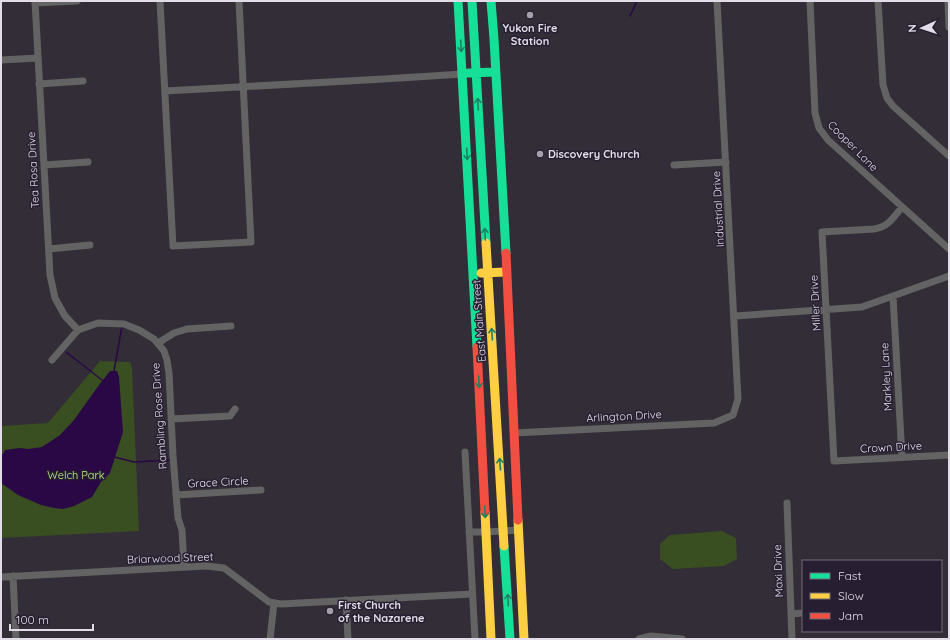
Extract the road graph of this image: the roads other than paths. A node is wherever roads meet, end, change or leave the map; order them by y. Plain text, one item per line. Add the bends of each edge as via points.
1 (77, 1) edge
2 (160, 1) edge
3 (239, 1) edge
4 (458, 1) edge
5 (472, 1) edge
6 (491, 1) edge
7 (717, 1) edge
8 (810, 1) edge
9 (878, 1) edge
10 (948, 1) edge
11 (35, 2) edge
12 (949, 27) edge
13 (38, 58) junction
14 (1, 60) edge
15 (496, 72) junction
16 (476, 73) junction
17 (463, 74) junction
18 (83, 81) dead end
19 (39, 84) junction
20 (243, 87) junction
21 (164, 91) junction
22 (949, 156) edge
23 (88, 162) dead end
24 (726, 162) junction
25 (674, 164) dead end
26 (44, 166) junction
27 (902, 208) junction
28 (90, 245) dead end
29 (949, 249) edge
30 (49, 250) junction
31 (506, 272) junction
32 (473, 273) junction
33 (488, 273) junction
34 (949, 276) edge
35 (893, 296) junction
36 (826, 310) junction
37 (734, 316) junction
38 (231, 326) dead end
39 (78, 330) junction
40 (158, 343) junction
41 (52, 360) dead end
42 (235, 409) dead end
43 (733, 415) joint
44 (171, 419) junction
45 (514, 433) junction
46 (466, 452) dead end
47 (949, 455) edge
48 (902, 457) junction
49 (834, 461) joint
50 (262, 490) dead end
51 (176, 495) junction
52 (787, 503) dead end
53 (519, 530) junction
54 (504, 531) junction
55 (470, 532) junction
56 (486, 532) junction
57 (184, 567) junction
58 (13, 576) junction
59 (1, 577) edge
60 (472, 594) junction
61 (346, 600) junction
62 (274, 603) junction
63 (802, 613) edge
64 (791, 614) junction
65 (16, 639) edge
66 (270, 639) edge
67 (348, 639) edge
68 (475, 639) edge
69 (491, 639) edge
70 (510, 639) edge
71 (524, 639) edge
72 (639, 639) edge
73 (682, 639) edge
74 (792, 639) edge

1 - 11 street
2 - 21 street
3 - 20 street
4 -> 17 main road, East Main Street
5 - 16 main road, East Main Street
6 - 15 main road
7 - 24 street, Industrial Drive
8 - 27 street, Cooper Lane via 815,113 819,128 828,140
9 - 22 street via 882,85 887,98
10 - 12 street
11 - 13 street, Tea Rosa Drive
13 - 14 street
13 - 19 street, Tea Rosa Drive
15 - 16 main road
15 - 31 main road
16 - 17 main road
33 -> 16 main road, East Main Street
17 - 20 street
17 -> 32 main road, East Main Street
18 - 19 street
19 - 26 street, Tea Rosa Drive
20 - 21 street
20 - 21 street via 251,242 173,246
23 - 26 street
24 - 25 street
24 - 37 street, Industrial Drive
26 - 30 street, Tea Rosa Drive
27 - 29 street, Cooper Lane
27 - 36 street, Miller Drive via 881,228 822,232
28 - 30 street
30 - 39 street, Tea Rosa Drive via 54,298
31 - 33 main road
31 - 45 main road
32 - 33 main road
32 -> 56 main road, East Main Street
54 -> 33 main road, East Main Street
34 - 35 street
35 - 36 street via 862,307
35 - 48 street, Markley Lane
36 - 37 street
36 - 49 street, Miller Drive
37 - 43 street, Industrial Drive via 738,399
38 - 40 street via 187,329 174,333
39 - 40 street, Rambling Rose Drive via 98,323 124,324 139,330
39 - 41 street, Rambling Rose Drive
40 - 44 street, Rambling Rose Drive via 167,360
42 - 44 street via 230,416
43 - 45 street, Arlington Drive via 714,423
44 - 51 street, Rambling Rose Drive
45 - 53 main road
46 - 55 street
47 - 48 street, Crown Drive
48 - 49 street, Crown Drive
50 - 51 street, Grace Circle
51 - 57 street, Rambling Rose Drive via 182,530
52 - 64 street, Maxi Drive
53 - 54 street
53 - 71 main road
54 - 56 street
70 -> 54 main road, East Main Street
55 - 56 street
55 - 60 street
56 - 69 main road, East Main Street
57 - 58 street, Briarwood Street
57 - 62 street, Briarwood Street via 224,568 260,596
58 - 59 street, Briarwood Street
58 - 65 street
60 - 61 street, Briarwood Street
60 - 68 street
61 - 62 street, Briarwood Street
61 - 67 street
62 - 66 street
63 - 64 street
64 - 74 street, Maxi Drive
72 - 73 street via 651,636

